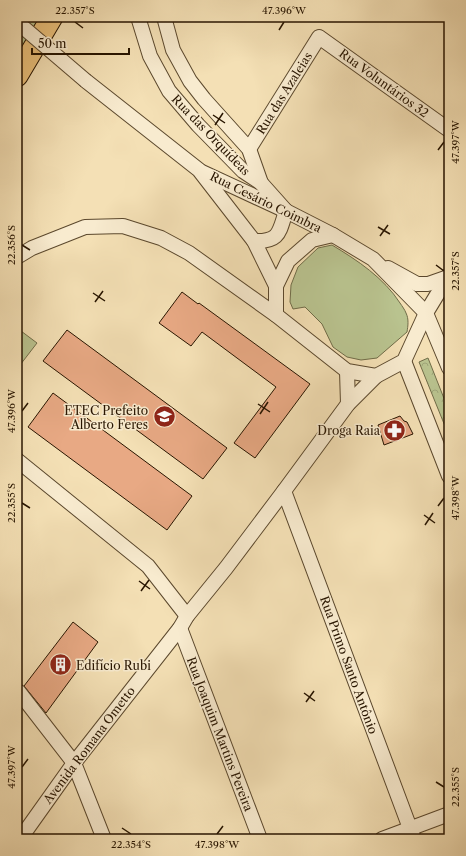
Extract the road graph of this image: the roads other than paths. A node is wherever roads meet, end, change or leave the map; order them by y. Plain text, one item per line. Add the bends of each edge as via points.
1 (52, 17) edge
2 (138, 17) edge
3 (164, 17) edge
4 (17, 22) edge
5 (319, 37) joint
6 (17, 76) edge
7 (449, 130) edge
8 (249, 149) junction
9 (199, 170) junction
10 (261, 183) junction
11 (286, 211) junction
12 (333, 234) junction
13 (254, 241) junction
14 (17, 257) edge
15 (373, 259) junction
16 (448, 276) edge
17 (276, 286) junction
18 (426, 313) junction
19 (276, 315) junction
20 (404, 361) junction
21 (449, 368) edge
22 (348, 371) junction
23 (376, 376) junction
24 (348, 404) junction
25 (17, 460) edge
26 (449, 476) edge
27 (284, 491) junction
28 (187, 616) junction
29 (180, 628) junction
30 (17, 691) edge
31 (74, 763) junction
32 (449, 814) edge
33 (412, 834) edge
34 (20, 839) edge
35 (104, 839) edge
36 (260, 839) edge
37 (382, 839) edge

1 - 6 highway
2 - 10 street, Rua das Orquídeas via 150,56 169,91 243,171
3 - 8 street, Rua das Orquídeas via 173,50 190,81
4 - 9 street, bridge via 86,81
5 - 7 street, Rua Voluntários 32
5 - 8 street, Rua das Azaleias
8 - 10 street, Rua das Orquídeas
9 - 11 street, Rua Cesário Coimbra
9 - 13 street
10 - 11 street, Rua das Orquídeas
11 - 12 street, Rua Cesário Coimbra
11 - 13 street via 280,230 273,238
12 - 15 street
12 - 17 street via 312,240 288,261
13 - 17 street
14 - 19 street via 32,248 85,227 123,226 161,238 189,252
15 - 16 street via 417,284 428,284
15 - 18 street
16 - 18 street
17 - 19 street
18 - 20 street
18 - 21 street
19 - 22 street
20 - 23 street
20 - 26 street
22 - 23 street
22 - 24 street
23 - 24 street, Avenida Romana Ometto
24 - 27 street, Avenida Romana Ometto
25 - 28 street via 148,566
27 - 28 street, Avenida Romana Ometto
27 - 33 street, Rua Primo Santo Antônio
28 - 29 street, Avenida Romana Ometto
29 - 31 street, Avenida Romana Ometto
29 - 36 street, Rua Joaquim Martins Pereira
30 - 31 street
31 - 34 street, Avenida Romana Ometto
31 - 35 street
32 - 33 street
33 - 37 street

